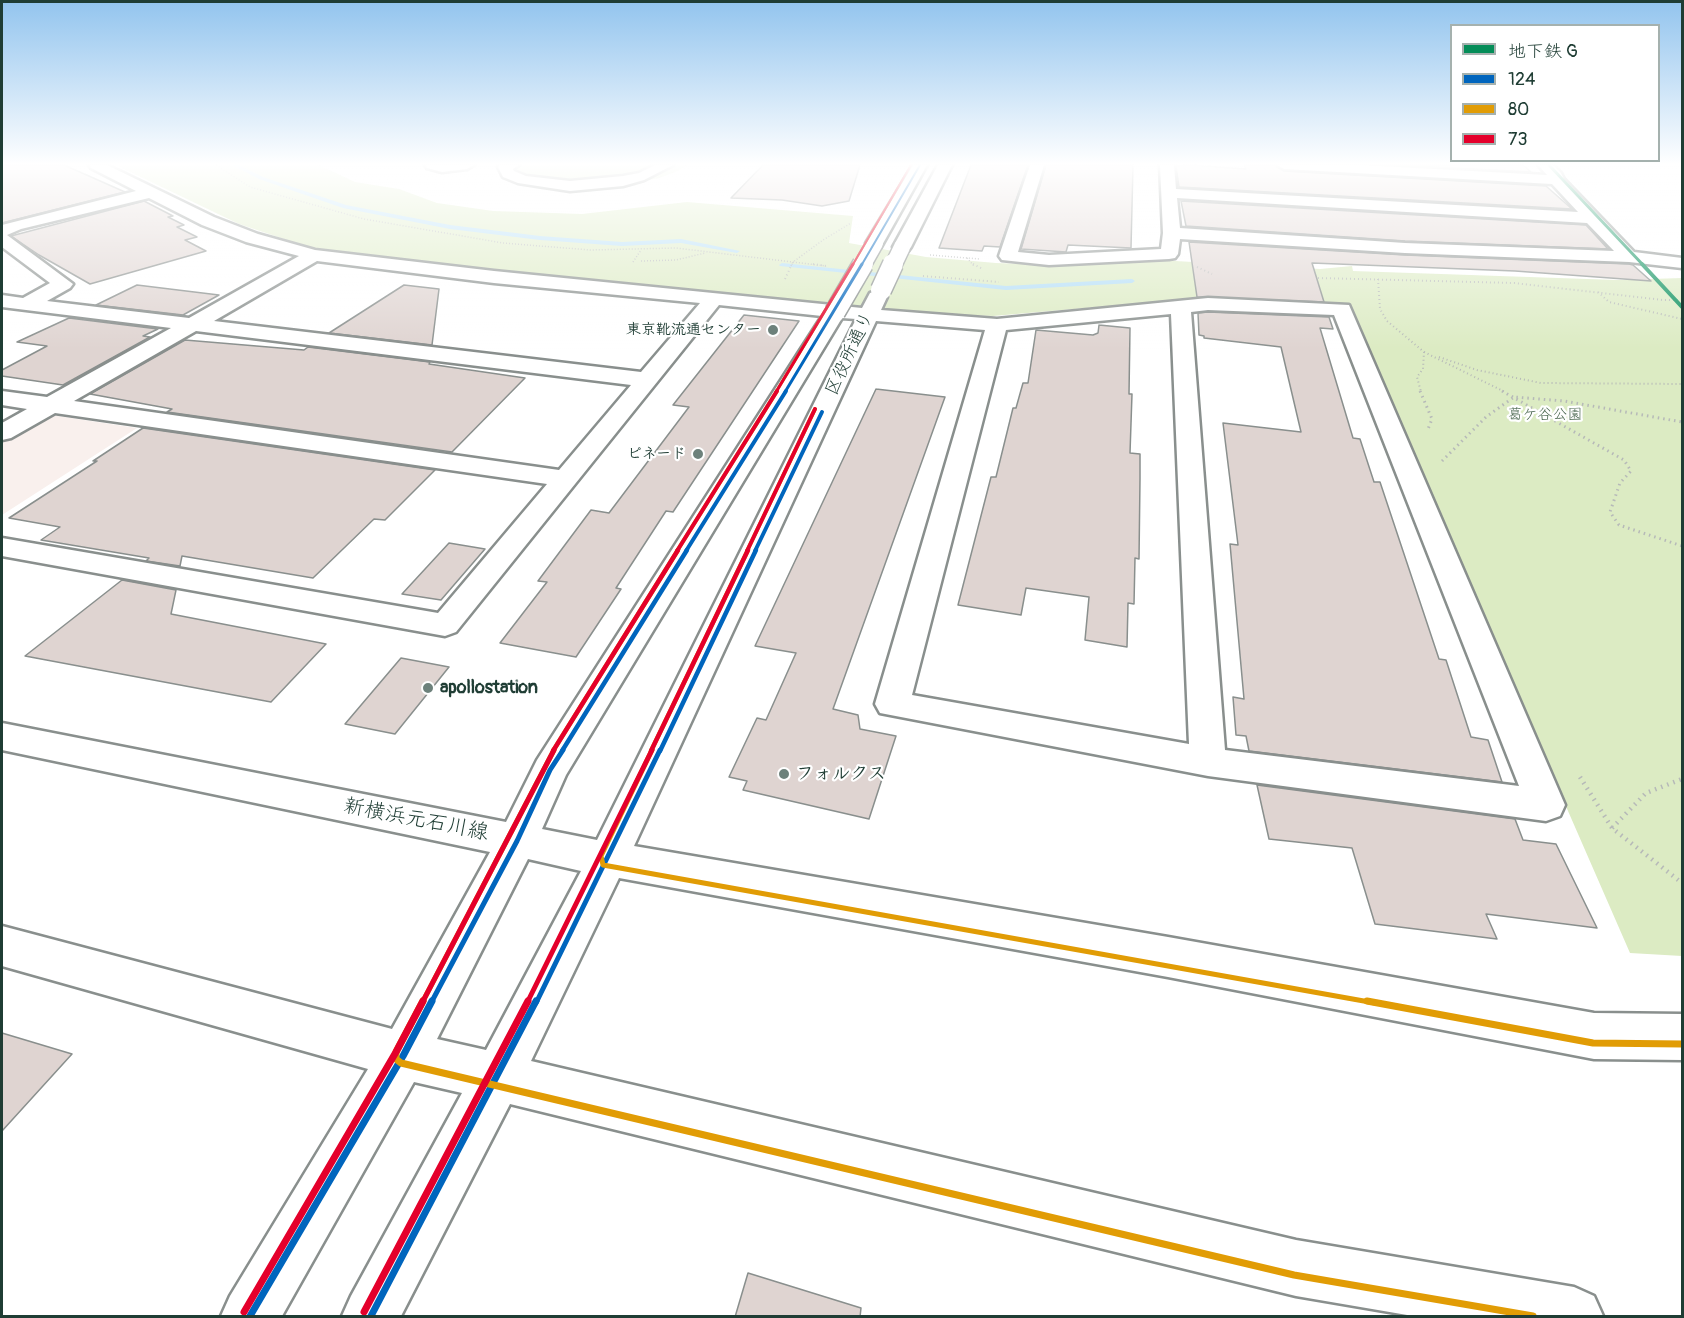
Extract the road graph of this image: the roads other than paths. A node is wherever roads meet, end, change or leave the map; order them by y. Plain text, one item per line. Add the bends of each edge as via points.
1 (222, 227) edge
2 (884, 227) edge
3 (913, 227) edge
4 (1017, 227) edge
5 (1172, 227) edge
6 (1599, 227) edge
7 (1172, 233) junction
8 (2, 239) edge
9 (314, 255) junction
10 (1629, 257) junction
11 (1683, 263) edge
12 (714, 299) junction
13 (2, 301) edge
14 (874, 302) junction
15 (26, 304) junction
16 (1181, 307) junction
17 (835, 312) junction
18 (193, 323) junction
19 (997, 325) junction
20 (818, 339) junction
21 (648, 380) junction
22 (2, 398) edge
23 (50, 405) junction
24 (2, 433) edge
25 (566, 479) junction
26 (2, 547) edge
27 (2, 736) edge
28 (1208, 762) junction
29 (517, 841) junction
30 (608, 859) junction
31 (2, 946) edge
32 (1683, 1037) edge
33 (404, 1056) junction
34 (498, 1077) junction
35 (250, 1317) edge
36 (371, 1317) edge
37 (1574, 1317) edge

1 - 9 street
2 - 17 street, 区役所通り, bridge
3 - 14 street, 区役所通り, bridge
4 - 7 street via 1008,256 1049,260 1169,254
5 - 7 street
6 - 10 street
7 - 10 street
8 - 15 street via 63,284
9 - 12 street
9 - 18 street
10 - 11 street
12 - 17 street
12 - 21 street
13 - 15 street
14 - 17 street
14 - 17 street via 867,296 855,309
14 - 19 street
14 - 20 street via 842,323 831,336
14 - 30 street, 区役所通り
15 - 18 street
16 - 19 street
16 - 28 street
16 - 28 street via 1208,304 1342,309 1546,805
17 - 20 street, 区役所通り
18 - 21 street
18 - 23 street
19 - 28 street via 892,704
20 - 29 street, 区役所通り via 550,770
21 - 25 street
22 - 23 street
23 - 24 street
23 - 25 street
25 - 26 street via 445,625
27 - 29 street, 新横浜元石川線
29 - 30 street, 新横浜元石川線
29 - 33 street, 区役所通り
30 - 32 street, 新横浜元石川線 via 1594,1035
30 - 34 street, 区役所通り
31 - 33 street
33 - 34 street
33 - 35 street, 区役所通り
34 - 36 street, 区役所通り
34 - 37 street via 1296,1268

